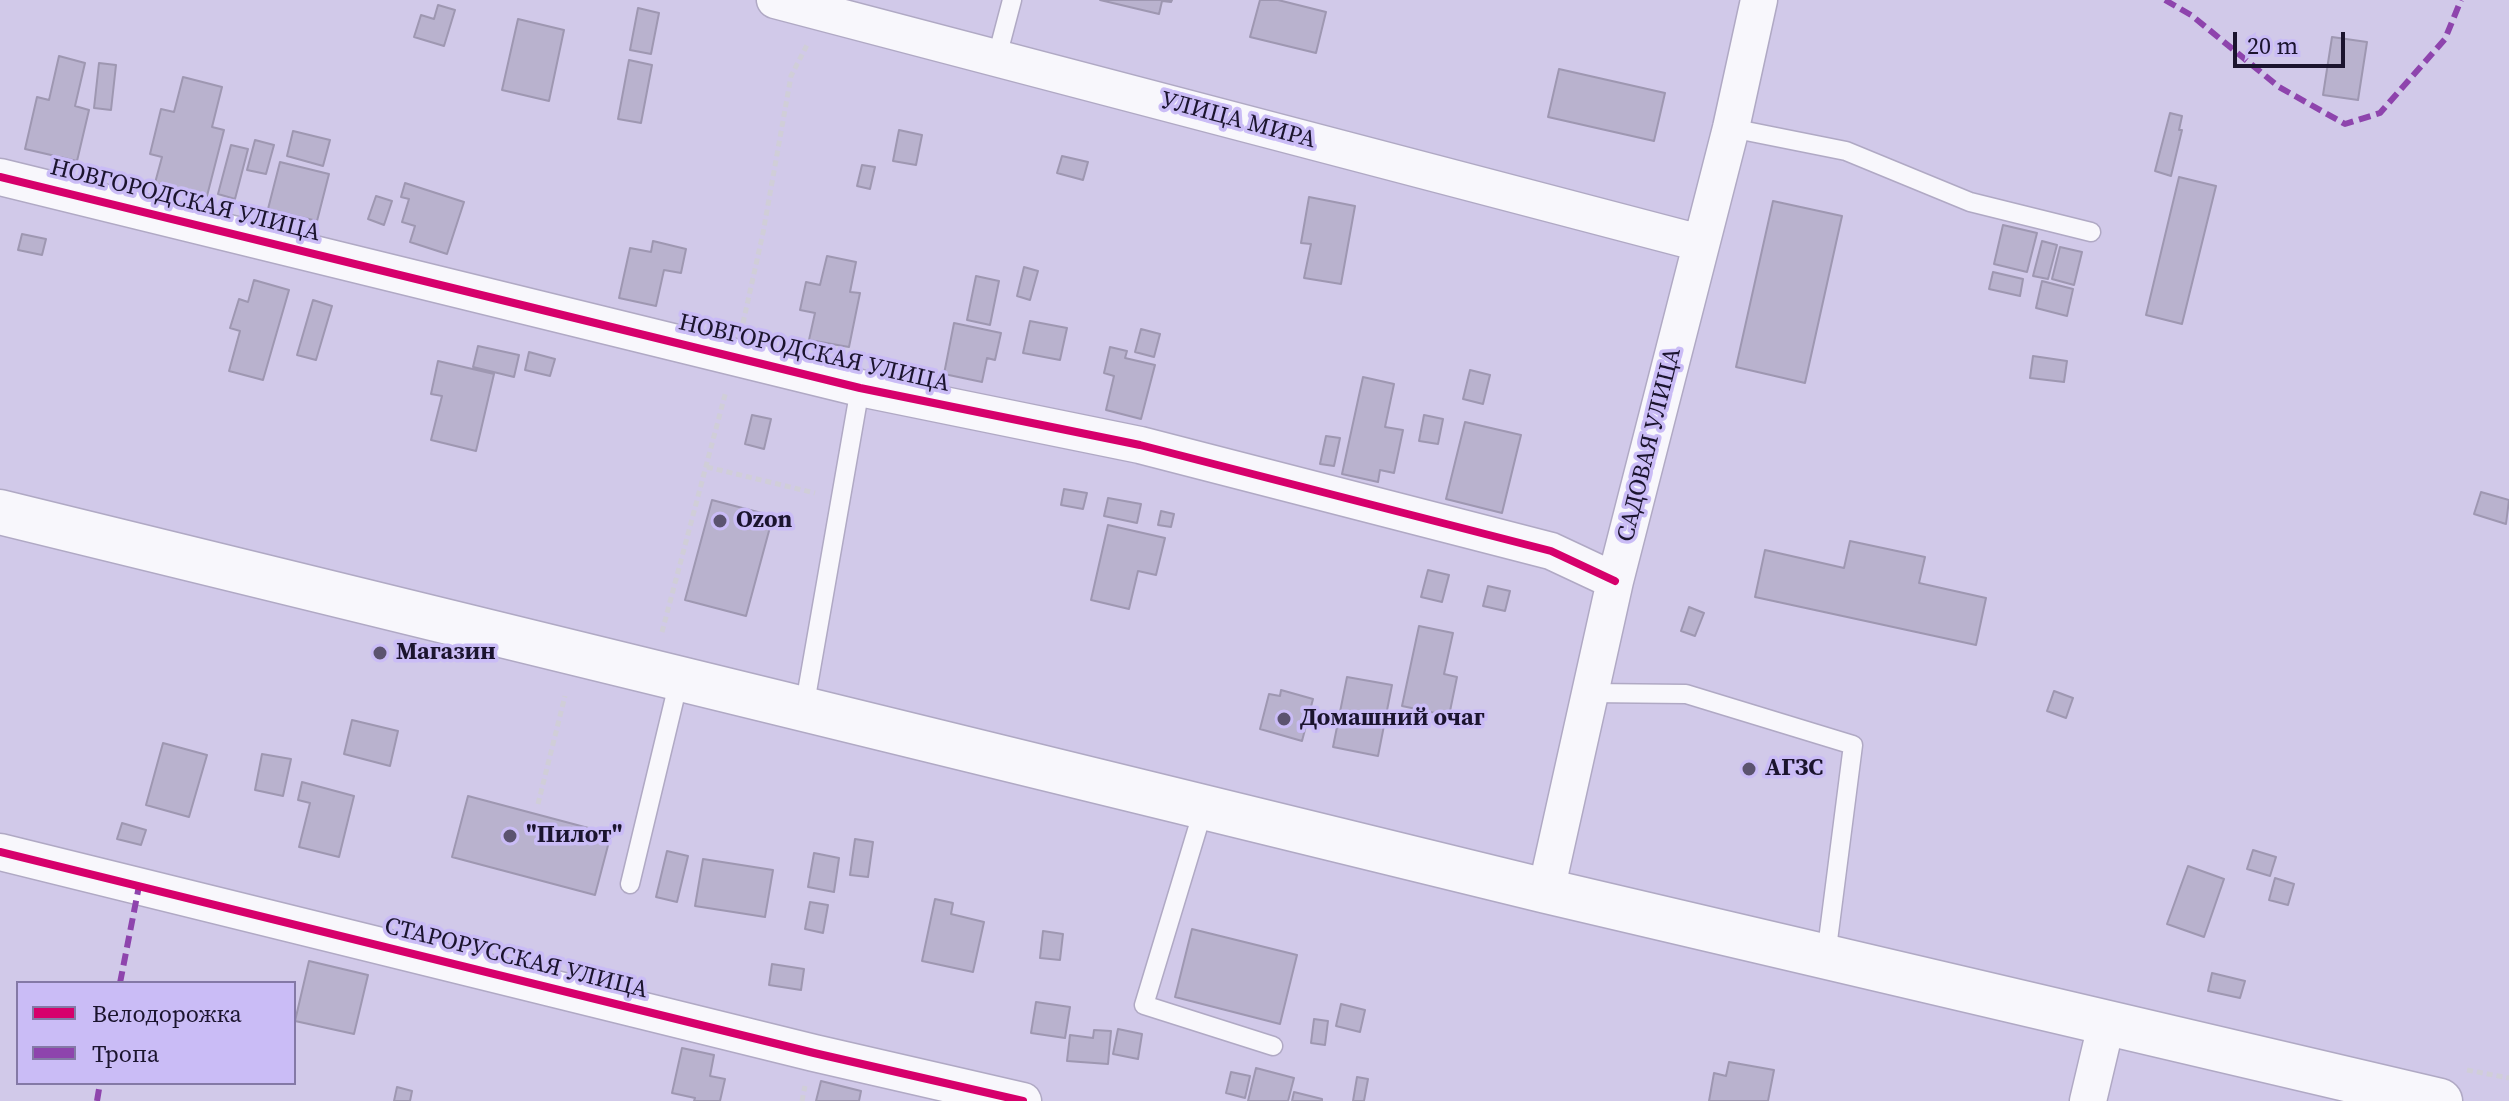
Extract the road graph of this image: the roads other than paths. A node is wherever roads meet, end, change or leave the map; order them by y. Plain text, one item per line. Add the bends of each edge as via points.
1 (775, 0) edge
2 (1012, 0) edge
3 (1759, 0) edge
4 (997, 57) junction
5 (1731, 128) junction
6 (0, 177) edge
7 (2091, 232) dead end
8 (1700, 243) junction
9 (860, 388) junction
10 (0, 512) edge
11 (1615, 581) junction
12 (679, 680) junction
13 (1591, 693) junction
14 (804, 710) junction
15 (1204, 807) junction
16 (0, 852) edge
17 (630, 884) dead end
18 (1546, 891) junction
19 (1826, 956) junction
20 (2107, 1021) junction
21 (1273, 1046) dead end
22 (1023, 1101) edge
23 (2088, 1101) edge
24 (2440, 1101) edge

1 - 4 street, УЛИЦА МИРА
2 - 4 lane
3 - 5 street, САДОВАЯ УЛИЦА
4 - 8 street, УЛИЦА МИРА
5 - 7 lane via 1846,151 1970,202
5 - 8 street, САДОВАЯ УЛИЦА
6 - 9 street, НОВГОРОДСКАЯ УЛИЦА
8 - 11 street, САДОВАЯ УЛИЦА
9 - 11 street, НОВГОРОДСКАЯ УЛИЦА via 1140,445 1551,551
9 - 14 lane
10 - 12 main road
11 - 13 street, САДОВАЯ УЛИЦА
12 - 14 main road
12 - 17 lane
13 - 18 street, САДОВАЯ УЛИЦА
13 - 19 lane via 1686,694 1853,745
14 - 15 main road
15 - 18 main road
15 - 21 lane via 1144,1005
16 - 22 street, СТАРОРУССКАЯ УЛИЦА
18 - 19 main road
19 - 20 main road
20 - 23 street
20 - 24 main road

